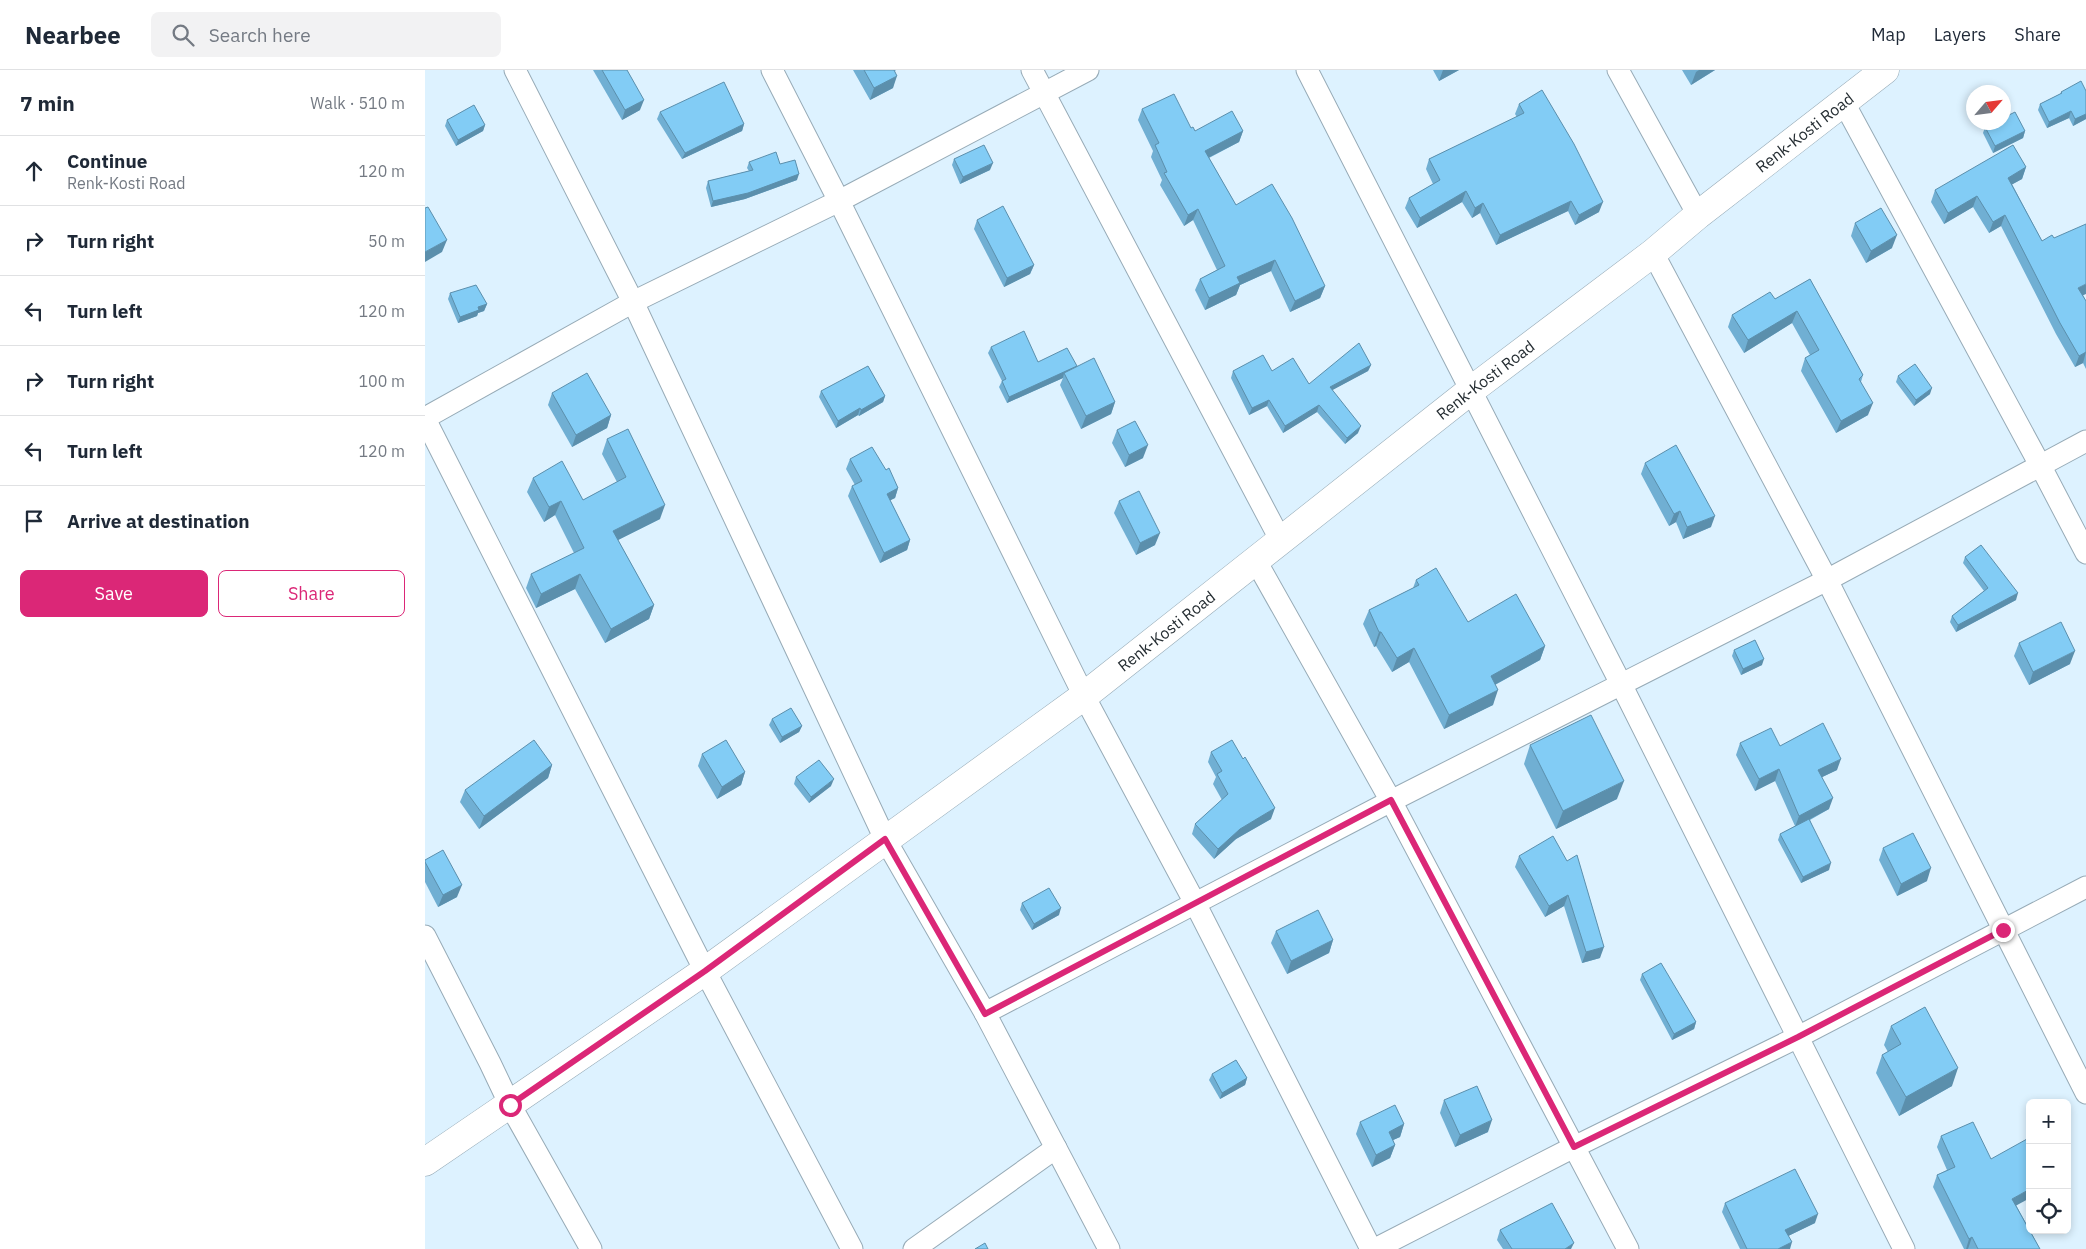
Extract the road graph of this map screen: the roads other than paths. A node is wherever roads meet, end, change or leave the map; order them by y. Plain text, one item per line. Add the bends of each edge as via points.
1 (515, 70) edge
2 (772, 70) edge
3 (1032, 70) edge
4 (1088, 70) edge
5 (1307, 70) edge
6 (1618, 70) edge
7 (1885, 70) edge
8 (1044, 93) junction
9 (1844, 103) junction
10 (839, 201) junction
11 (1698, 215) junction
12 (1653, 253) junction
13 (633, 302) junction
14 (1470, 391) junction
15 (425, 419) edge
16 (2086, 441) edge
17 (2041, 465) junction
18 (1281, 541) junction
19 (2086, 553) edge
20 (1256, 561) junction
21 (1827, 580) junction
22 (1621, 684) junction
23 (1084, 696) junction
24 (1391, 800) junction
25 (885, 839) junction
26 (2086, 887) edge
27 (1195, 903) junction
28 (2003, 930) junction
29 (425, 936) edge
30 (705, 971) junction
31 (985, 1014) junction
32 (1798, 1037) junction
33 (2086, 1093) edge
34 (510, 1105) junction
35 (1574, 1147) junction
36 (1056, 1148) junction
37 (425, 1162) edge
38 (591, 1249) edge
39 (852, 1249) edge
40 (914, 1249) edge
41 (1109, 1249) edge
42 (1373, 1249) edge
43 (1628, 1249) edge
44 (1904, 1249) edge

1 - 13 street
2 - 10 street
3 - 8 street
4 - 8 street
5 - 14 street
6 - 11 street
7 - 9 main road, Renk-Kosti Road
8 - 10 street
8 - 18 street
9 - 11 main road, Renk-Kosti Road
9 - 17 street
10 - 13 street
10 - 23 street
11 - 12 main road, Renk-Kosti Road
12 - 14 main road, Renk-Kosti Road
12 - 21 street
13 - 15 street
13 - 25 street
14 - 18 main road, Renk-Kosti Road
14 - 22 street
15 - 30 street
16 - 17 street
17 - 19 street
17 - 21 street
18 - 20 main road, Renk-Kosti Road
20 - 23 main road, Renk-Kosti Road
20 - 24 street
21 - 22 street
21 - 28 street
22 - 24 street
22 - 32 street
23 - 25 main road, Renk-Kosti Road
23 - 27 street
24 - 27 street
24 - 35 street
25 - 30 main road, Renk-Kosti Road
25 - 31 street
26 - 28 street
27 - 31 street
27 - 42 street
28 - 32 street
28 - 33 street
29 - 34 street
30 - 34 main road, Renk-Kosti Road
30 - 39 street
31 - 36 street
32 - 35 street
32 - 44 street
34 - 37 main road, Renk-Kosti Road
34 - 38 street
35 - 42 street
35 - 43 street
36 - 40 street
36 - 41 street

